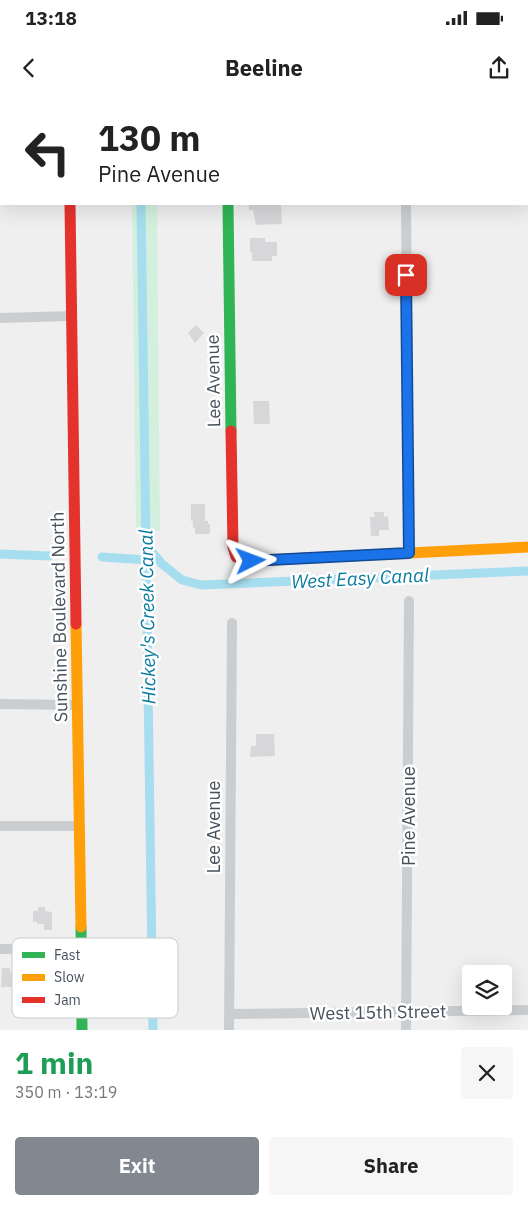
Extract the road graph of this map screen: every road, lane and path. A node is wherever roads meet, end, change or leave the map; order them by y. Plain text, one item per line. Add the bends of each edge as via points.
1 (70, 205) edge
2 (228, 205) edge
3 (406, 205) edge
4 (72, 316) junction
5 (0, 318) edge
6 (528, 547) edge
7 (409, 553) junction
8 (409, 601) dead end
9 (232, 624) dead end
10 (0, 704) edge
11 (78, 705) junction
12 (0, 826) edge
13 (79, 826) junction
14 (81, 938) edge
15 (528, 1010) edge
16 (406, 1012) junction
17 (229, 1014) junction
18 (228, 1030) edge
19 (406, 1030) edge

1 - 4 street, Sunshine Boulevard North
2 - 7 street, Lee Avenue via 233,546 236,557 251,561
3 - 7 street
4 - 5 street
4 - 11 street, Sunshine Boulevard North
6 - 7 street
8 - 16 street, Pine Avenue
9 - 17 street, Lee Avenue
10 - 11 street
11 - 13 street, Sunshine Boulevard North
12 - 13 street
13 - 14 street, Sunshine Boulevard North
15 - 16 street, West 15th Street
16 - 17 street, West 15th Street
16 - 19 street, Pine Avenue
17 - 18 street, Lee Avenue

